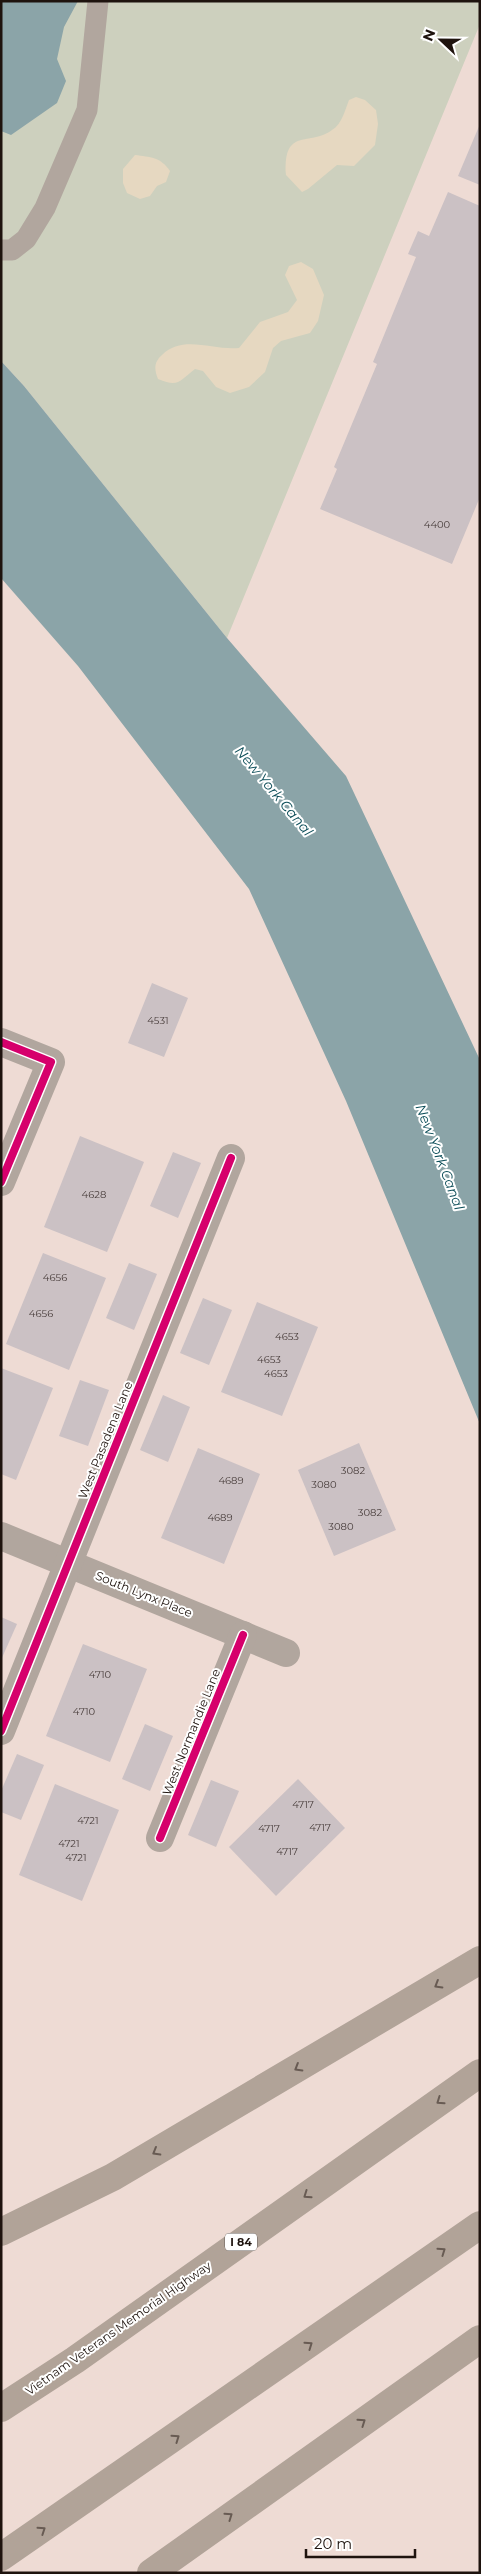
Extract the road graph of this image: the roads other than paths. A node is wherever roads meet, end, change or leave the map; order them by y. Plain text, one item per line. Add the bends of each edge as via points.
1 (98, 1) edge
2 (1, 250) edge
3 (1, 1042) edge
4 (230, 1158) dead end
5 (1, 1182) edge
6 (1, 1536) edge
7 (68, 1563) junction
8 (244, 1635) junction
9 (286, 1653) dead end
10 (1, 1731) edge
11 (160, 1838) dead end
12 (480, 1960) edge
13 (480, 2073) edge
14 (480, 2225) edge
15 (1, 2232) edge
16 (480, 2339) edge
17 (1, 2408) edge
18 (1, 2557) edge
19 (151, 2573) edge

1 - 2 lane via 86,110 45,208 26,239 12,250
3 - 5 street via 51,1062
4 - 7 street, West Pasadena Lane
6 - 7 street, South Lynx Place
7 - 8 street, South Lynx Place
7 - 10 street, West Pasadena Lane
8 - 9 street, South Lynx Place
8 - 11 street, West Normandie Lane
12 -> 15 highway via 113,2177
13 -> 17 highway, Vietnam Veterans Memorial Highway / I 84
18 -> 14 highway
19 -> 16 highway

